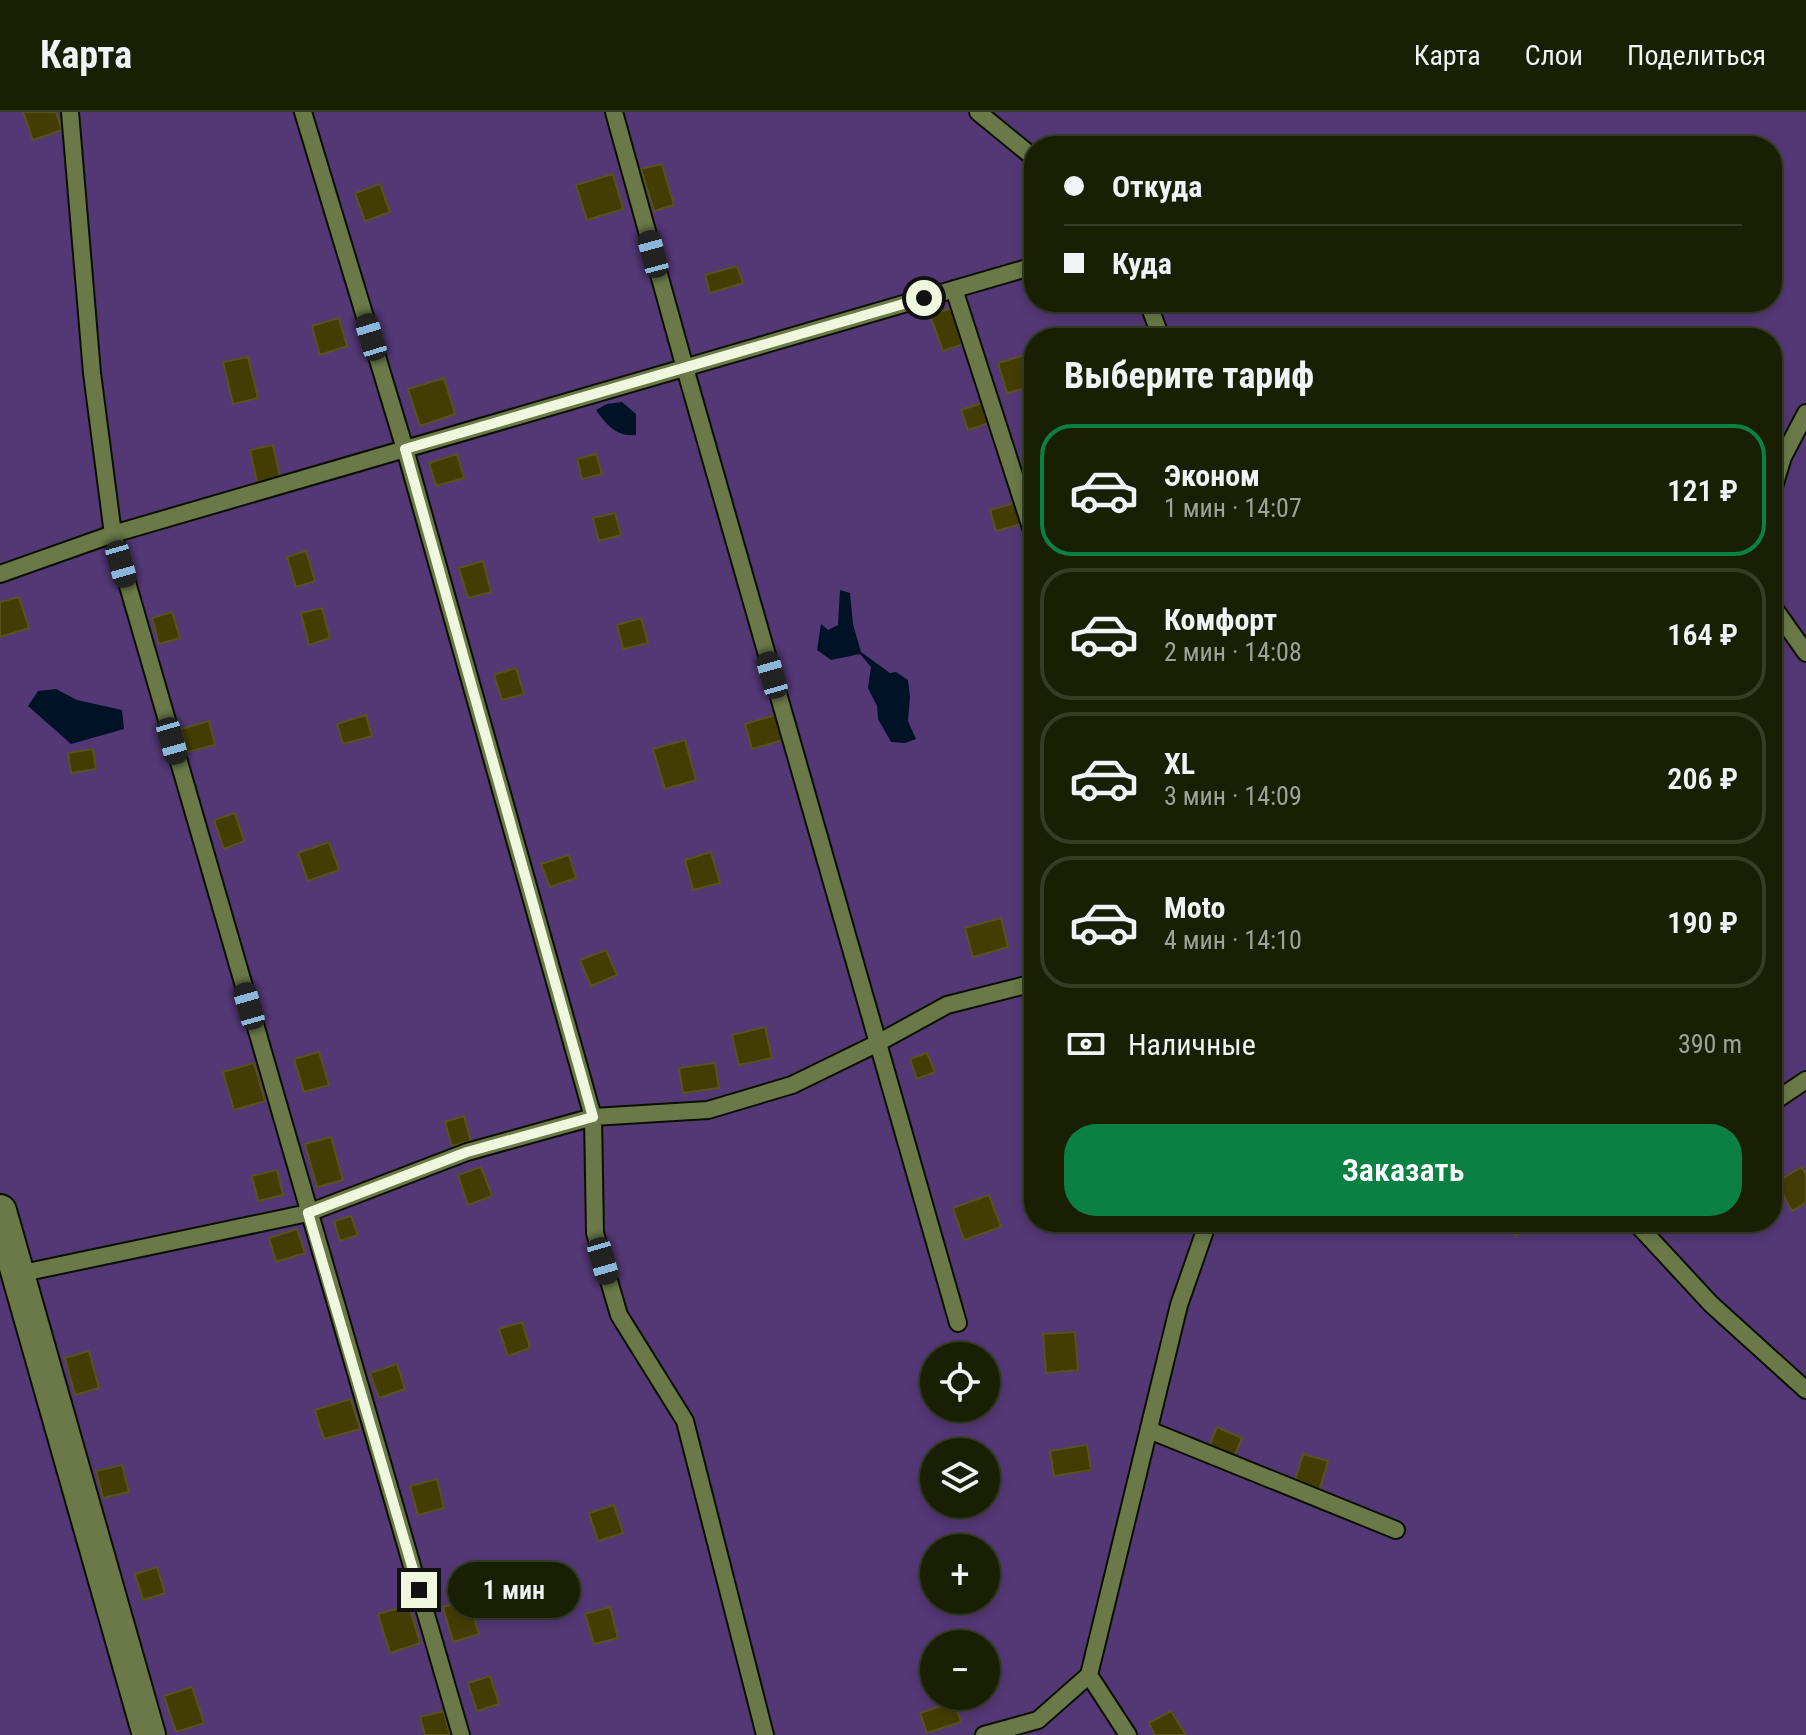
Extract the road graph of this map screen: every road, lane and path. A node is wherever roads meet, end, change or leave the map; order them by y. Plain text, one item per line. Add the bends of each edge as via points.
1 (70, 112) edge
2 (303, 112) edge
3 (614, 112) edge
4 (978, 112) edge
5 (1024, 150) edge
6 (1024, 269) edge
7 (954, 289) junction
8 (685, 368) junction
9 (1806, 413) edge
10 (405, 449) junction
11 (1782, 460) edge
12 (1024, 506) edge
13 (113, 534) junction
14 (0, 574) edge
15 (1782, 619) edge
16 (1806, 653) edge
17 (1024, 986) edge
18 (876, 1044) junction
19 (1806, 1080) edge
20 (1782, 1096) edge
21 (593, 1117) junction
22 (0, 1211) edge
23 (308, 1213) junction
24 (1205, 1232) edge
25 (1644, 1232) edge
26 (18, 1274) junction
27 (958, 1323) dead end
28 (1806, 1390) edge
29 (1149, 1430) junction
30 (1396, 1530) dead end
31 (1089, 1675) junction
32 (149, 1735) edge
33 (461, 1735) edge
34 (765, 1735) edge
35 (984, 1735) edge
36 (1128, 1735) edge

1 - 13 lane via 92,373
2 - 10 lane
3 - 8 lane
4 - 5 lane
6 - 7 lane
7 - 8 lane
7 - 12 lane
8 - 10 lane
8 - 18 lane
9 - 11 lane
10 - 13 lane
10 - 21 lane
13 - 14 lane
13 - 23 lane
15 - 16 lane
17 - 18 lane via 947,1005
18 - 21 lane via 792,1085 708,1110
18 - 27 lane
19 - 20 lane
21 - 23 lane via 467,1152
21 - 34 lane via 595,1233 619,1315 685,1421
22 - 26 street
23 - 26 lane
23 - 33 lane
24 - 29 lane via 1179,1305
25 - 28 lane via 1711,1304
26 - 32 street
29 - 30 lane
29 - 31 lane
31 - 35 lane via 1038,1720
31 - 36 lane

